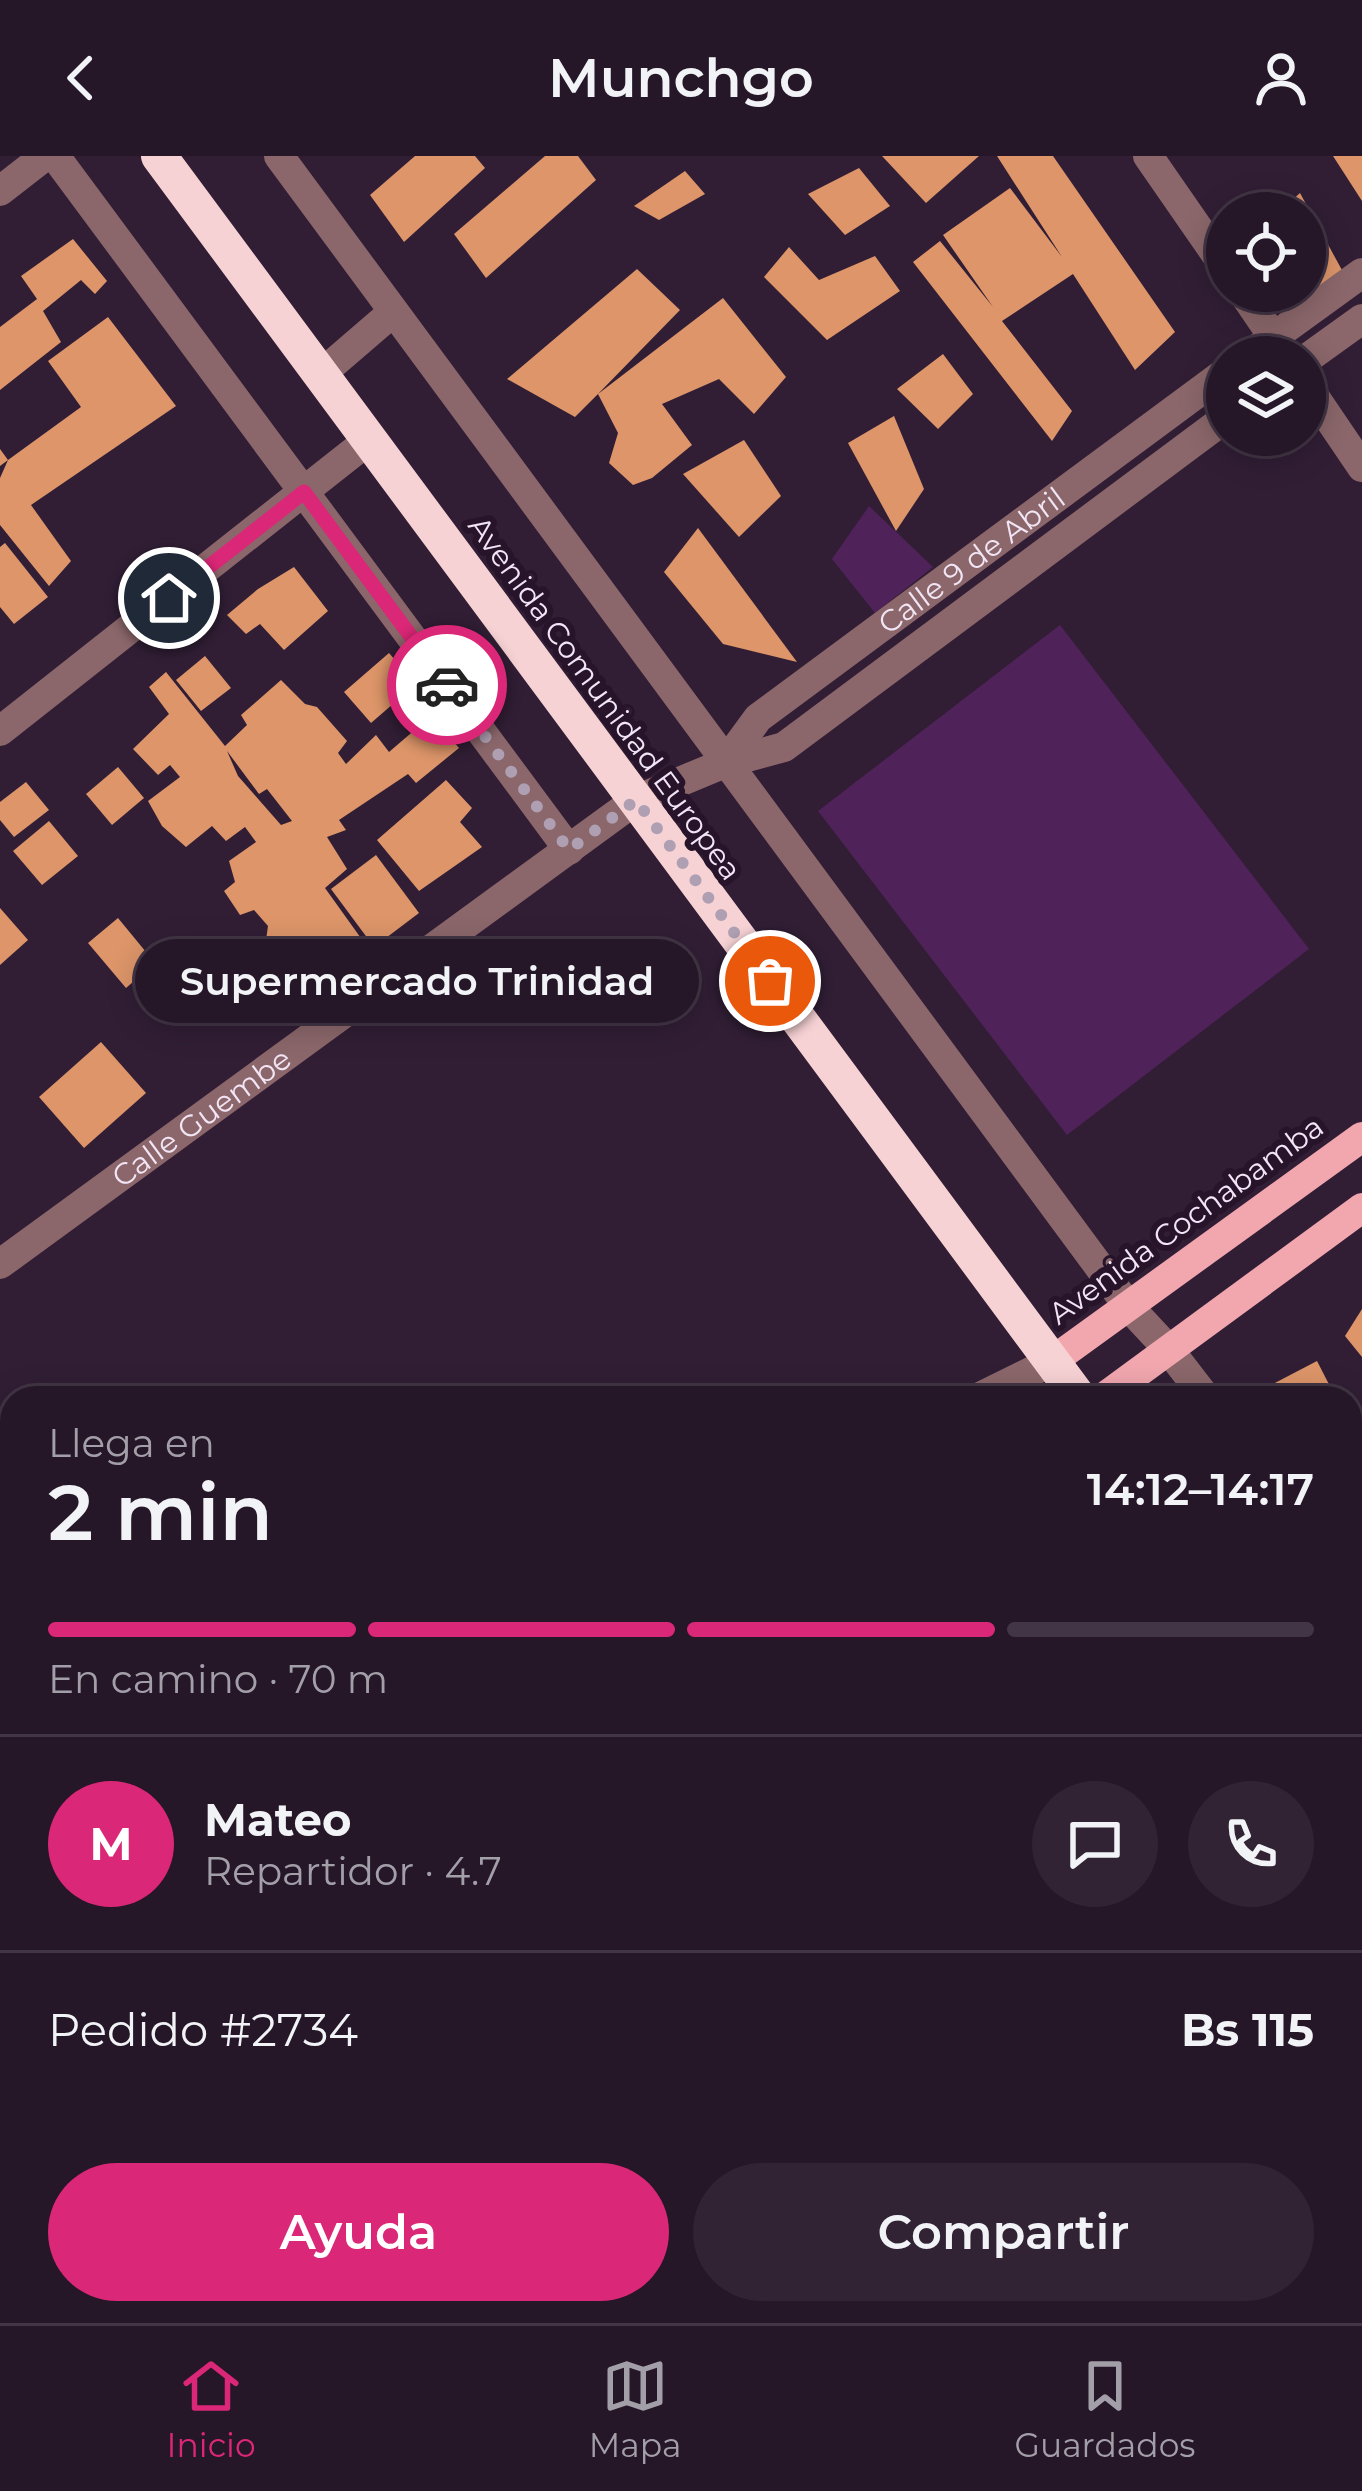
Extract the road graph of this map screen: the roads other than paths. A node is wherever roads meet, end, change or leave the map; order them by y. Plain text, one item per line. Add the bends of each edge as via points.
1 (45, 156) edge
2 (55, 156) edge
3 (159, 156) edge
4 (279, 156) edge
5 (1148, 156) edge
6 (0, 191) edge
7 (1206, 239) edge
8 (1362, 272) edge
9 (393, 312) junction
10 (1362, 319) edge
11 (1293, 336) edge
12 (1326, 345) edge
13 (322, 374) junction
14 (1206, 386) edge
15 (1326, 414) edge
16 (1206, 434) edge
17 (370, 439) junction
18 (1362, 467) edge
19 (304, 492) junction
20 (0, 731) edge
21 (725, 763) junction
22 (636, 800) junction
23 (569, 850) junction
24 (1362, 1137) edge
25 (1362, 1208) edge
26 (0, 1264) edge
27 (1129, 1306) junction
28 (1169, 1350) junction
29 (1051, 1362) junction
30 (1002, 1386) edge
31 (1070, 1386) edge
32 (1120, 1386) edge
33 (1197, 1386) edge

1 - 6 street
2 - 19 street
3 - 13 highway, Avenida Comunidad Europea
4 - 9 street
5 - 7 street
8 - 11 street
9 - 13 street
9 - 21 street
10 - 12 street
13 - 17 highway, Avenida Comunidad Europea
14 - 21 street, Calle 9 de Abril via 758,718
15 - 18 street
16 - 21 street, Calle 9 de Abril via 784,747
17 - 19 street
17 - 22 highway, Avenida Comunidad Europea
19 - 20 street
19 - 23 street
21 - 22 street, Calle 9 de Abril
21 - 27 street
22 - 23 street, Calle Guembe
22 - 29 highway, Avenida Comunidad Europea
23 - 26 street, Calle Guembe
24 - 27 main road, Avenida Cochabamba
25 - 28 main road
27 - 28 street
27 - 29 main road, Avenida Cochabamba
28 - 32 main road
28 - 33 street
29 - 30 street
29 - 31 highway, Avenida Comunidad Europea

